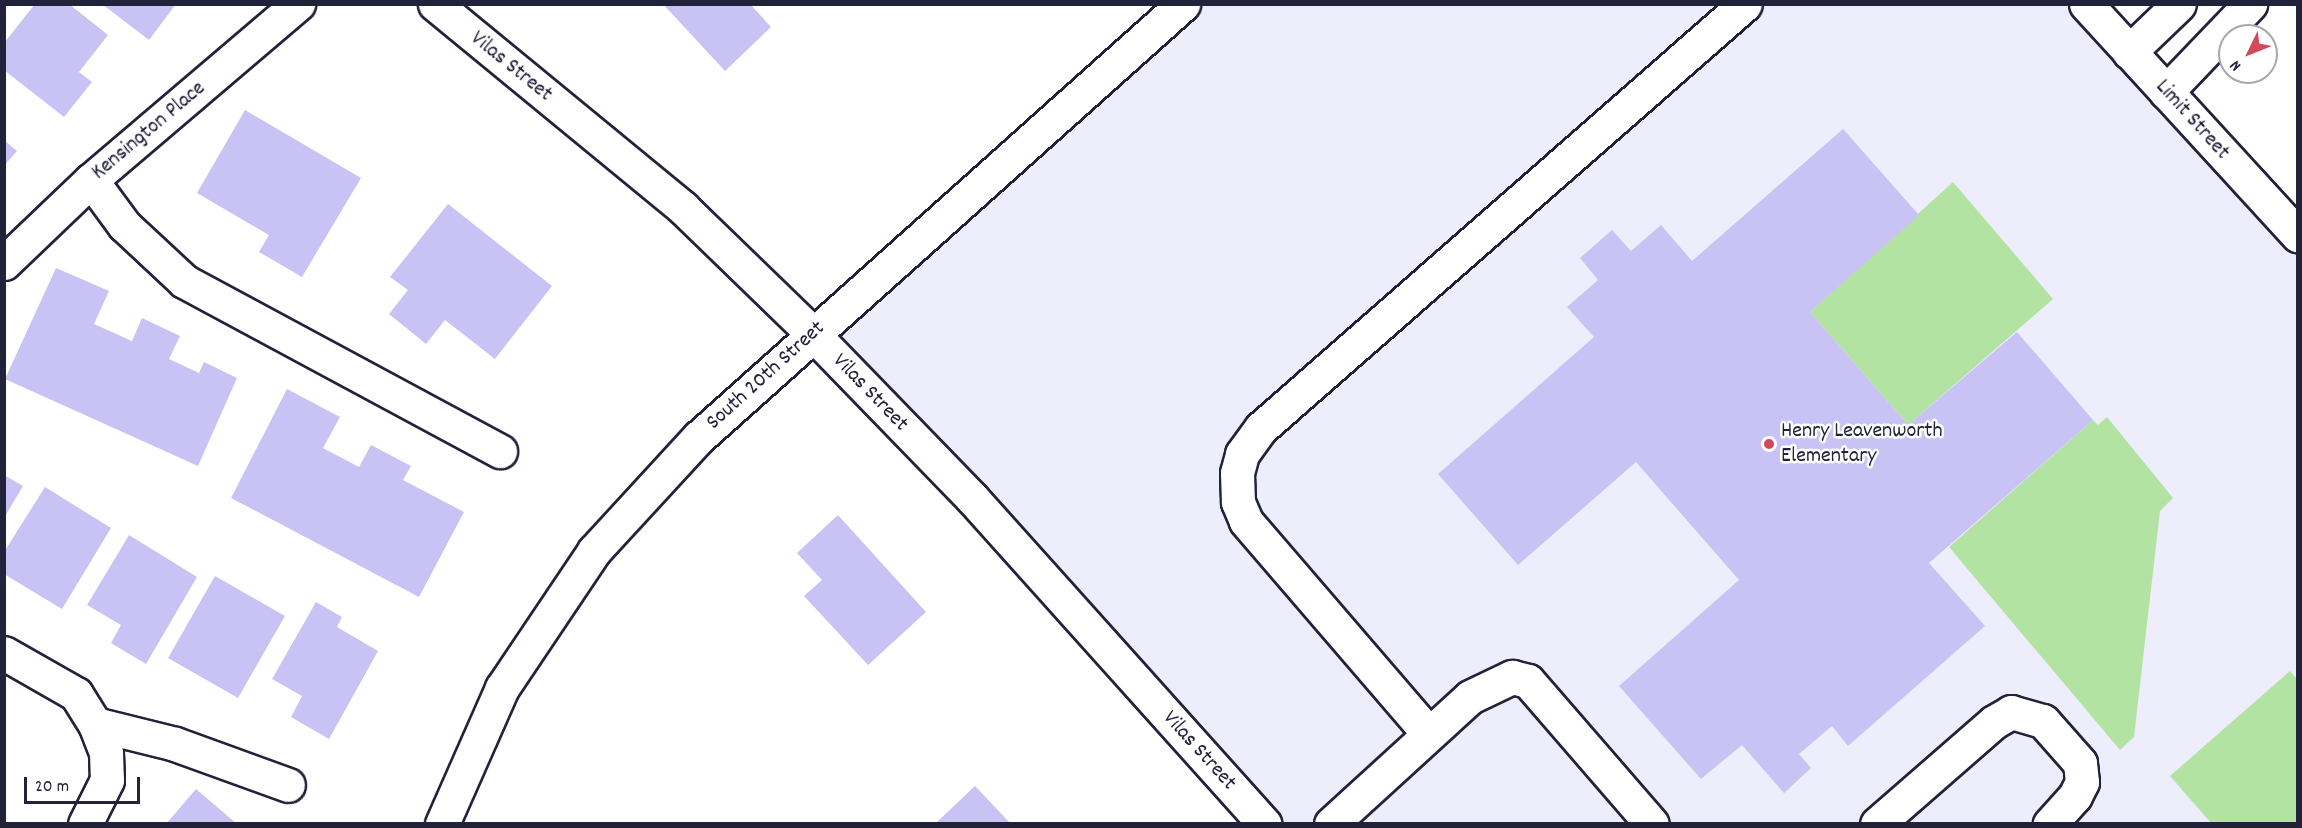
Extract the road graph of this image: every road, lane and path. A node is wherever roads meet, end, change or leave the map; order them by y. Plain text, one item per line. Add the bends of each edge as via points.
1 (298, 4) edge
2 (435, 4) edge
3 (1183, 4) edge
4 (1745, 4) edge
5 (2086, 4) edge
6 (2179, 4) edge
7 (2250, 4) edge
8 (2129, 52) junction
9 (2166, 92) junction
10 (91, 180) junction
11 (2298, 236) edge
12 (4, 263) edge
13 (813, 334) junction
14 (500, 451) dead end
15 (4, 653) edge
16 (95, 724) junction
17 (1429, 734) junction
18 (288, 785) dead end
19 (1884, 821) edge
20 (85, 824) edge
21 (442, 824) edge
22 (1264, 824) edge
23 (1331, 824) edge
24 (1652, 824) edge
25 (2050, 824) edge

1 - 10 street, Kensington Place
2 - 13 street, Vilas Street via 683,208
3 - 13 street, South 20th Street
4 - 17 street via 1261,428 1242,454 1237,473 1238,502 1246,521
5 - 8 street, Limit Street
6 - 8 street
7 - 9 street
8 - 9 street, Limit Street
9 - 11 street, Limit Street
10 - 12 street, Kensington Place
10 - 14 street via 124,225 184,281
13 - 21 street, South 20th Street via 698,438 594,551 502,688
13 - 22 street, Vilas Street via 972,498
15 - 16 street via 76,694
16 - 18 street via 175,744
16 - 20 street via 106,753 107,780
17 - 23 street
17 - 24 street via 1470,697 1494,682 1512,677 1528,681
19 - 25 street via 1994,722 2011,712 2030,714 2043,721 2080,763 2082,782

